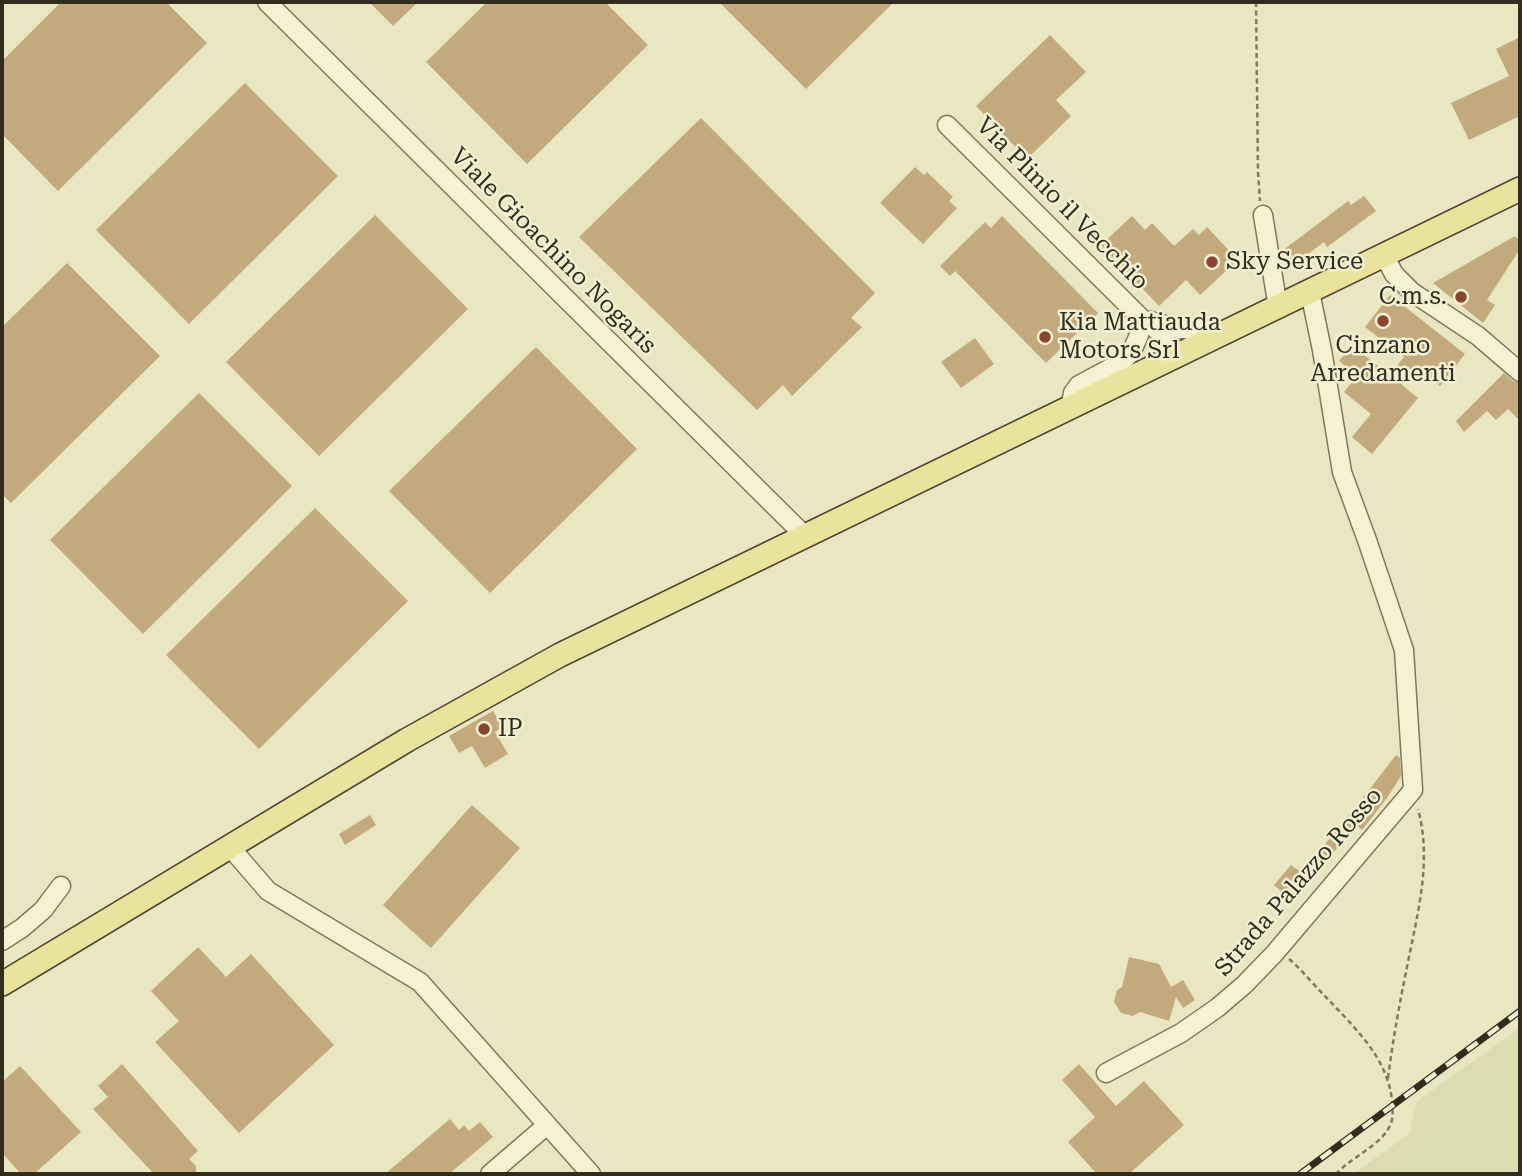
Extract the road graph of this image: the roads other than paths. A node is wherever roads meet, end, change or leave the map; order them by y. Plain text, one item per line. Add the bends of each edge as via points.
1 (267, 2) edge
2 (947, 125) dead end
3 (1520, 189) edge
4 (1263, 215) road end
5 (1384, 255) junction
6 (1310, 292) junction
7 (1278, 308) junction
8 (1141, 318) junction
9 (1228, 331) junction
10 (1172, 358) junction
11 (1520, 372) edge
12 (1070, 408) junction
13 (805, 536) junction
14 (230, 847) junction
15 (61, 886) dead end
16 (2, 941) edge
17 (2, 984) edge
18 (1105, 1073) dead end
19 (547, 1125) junction
20 (489, 1174) edge
21 (590, 1174) edge

1 - 13 street, Viale Gioachino Nogaris
2 - 8 street, Via Plinio il Vecchio
3 - 5 main road
4 - 7 street
5 - 6 main road
5 - 11 street via 1412,292 1478,336
6 - 7 main road
6 - 18 street, Strada Palazzo Rosso via 1342,472 1404,650 1413,790 1244,985 1181,1033
7 - 9 main road
8 - 9 street, Via Plinio il Vecchio via 1178,329
8 - 10 street, Via Plinio il Vecchio via 1166,339
8 - 12 street, Via Plinio il Vecchio via 1131,353 1076,387
9 - 10 main road
10 - 12 main road
12 - 13 main road
13 - 14 main road via 560,655
14 - 17 main road
14 - 19 street via 268,891 420,982
15 - 16 street via 43,910
19 - 20 street
19 - 21 street

